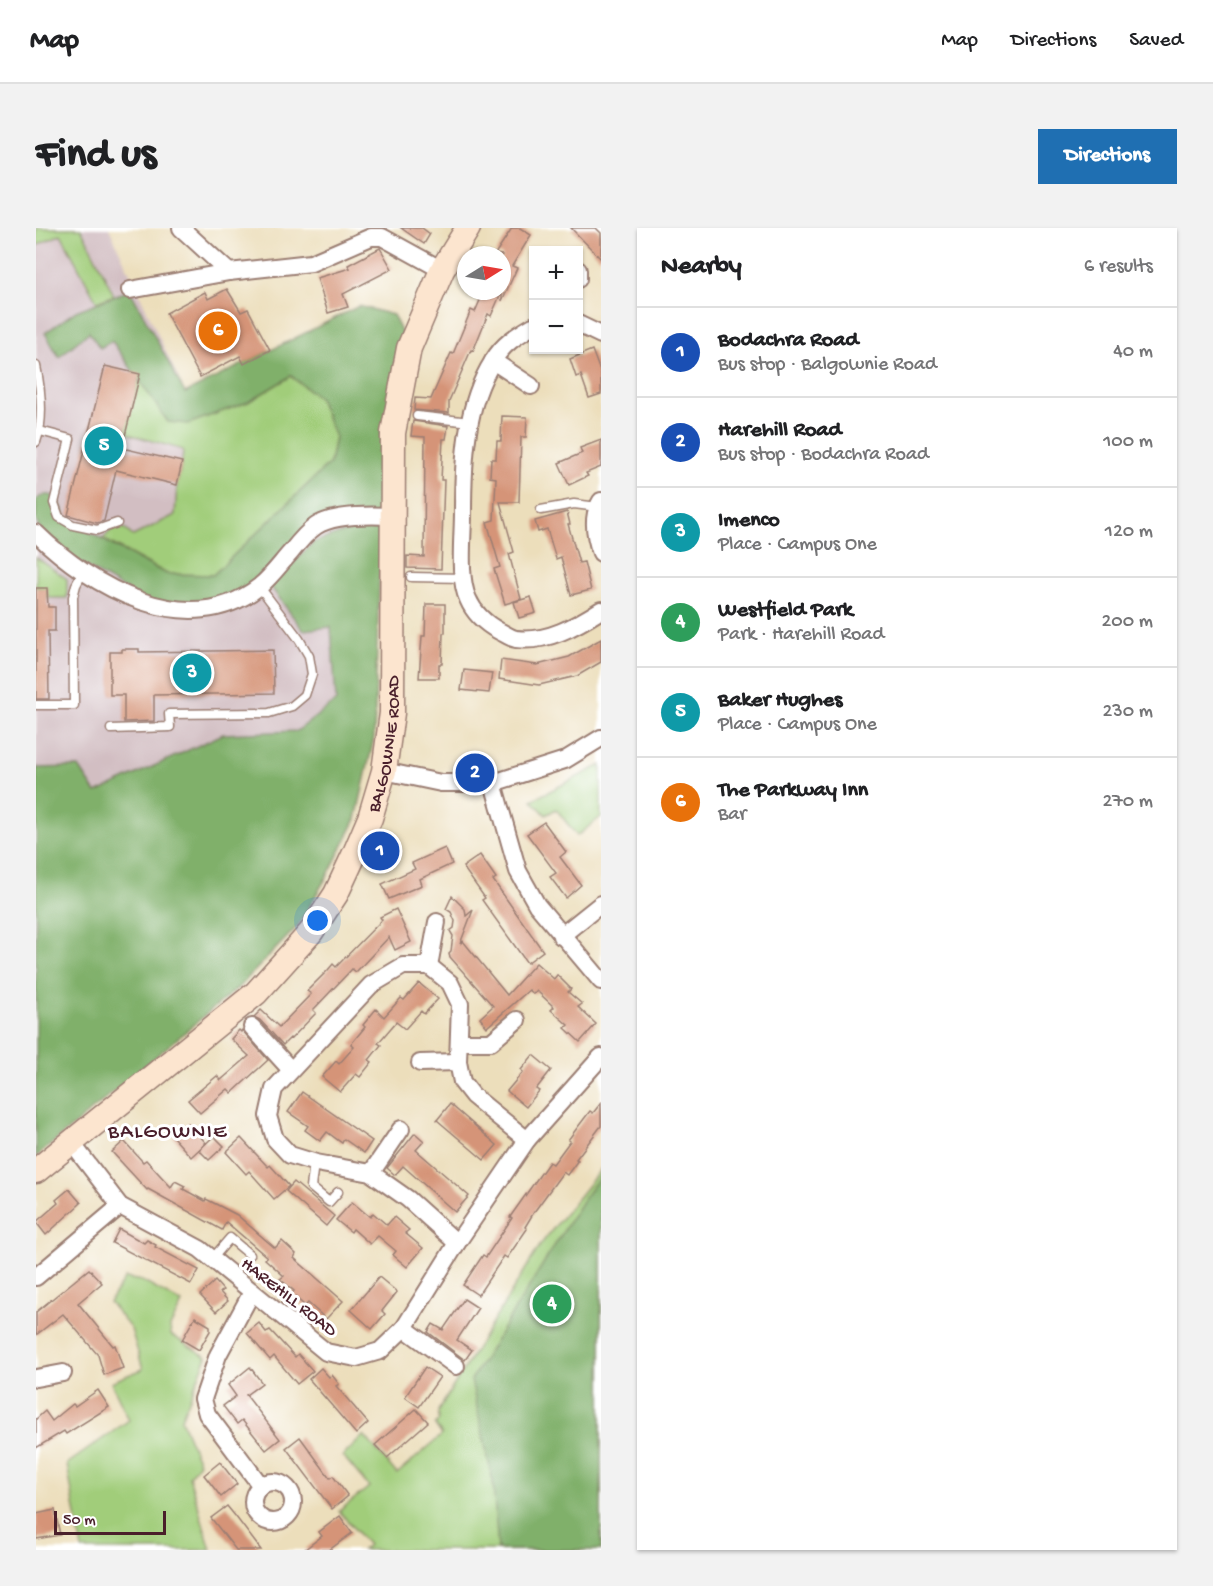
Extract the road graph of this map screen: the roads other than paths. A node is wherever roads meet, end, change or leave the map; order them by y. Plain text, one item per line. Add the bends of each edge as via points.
1 (181, 228) edge
2 (468, 228) edge
3 (442, 270) junction
4 (229, 272) junction
5 (130, 290) dead end
6 (583, 326) edge
7 (529, 329) edge
8 (601, 335) edge
9 (493, 361) junction
10 (36, 366) edge
11 (531, 386) dead end
12 (417, 416) dead end
13 (470, 422) junction
14 (40, 431) junction
15 (36, 442) edge
16 (599, 504) edge
17 (541, 510) dead end
18 (392, 516) junction
19 (117, 523) dead end
20 (36, 533) edge
21 (601, 553) edge
22 (83, 572) junction
23 (411, 577) dead end
24 (464, 578) junction
25 (259, 586) junction
26 (601, 610) edge
27 (36, 705) edge
28 (111, 729) dead end
29 (601, 738) edge
30 (384, 771) junction
31 (493, 783) junction
32 (601, 904) edge
33 (437, 922) dead end
34 (561, 936) junction
35 (429, 966) junction
36 (601, 981) edge
37 (517, 1020) dead end
38 (252, 1027) dead end
39 (460, 1042) junction
40 (601, 1057) edge
41 (458, 1062) junction
42 (420, 1063) dead end
43 (290, 1069) junction
44 (401, 1129) dead end
45 (527, 1140) junction
46 (71, 1142) junction
47 (314, 1163) junction
48 (36, 1171) edge
49 (371, 1173) junction
50 (338, 1192) dead end
51 (120, 1206) junction
52 (457, 1243) junction
53 (250, 1256) dead end
54 (212, 1259) junction
55 (36, 1277) edge
56 (252, 1292) junction
57 (404, 1328) junction
58 (456, 1366) dead end
59 (63, 1373) dead end
60 (36, 1378) edge
61 (261, 1486) dead end

1 - 4 street
2 - 3 street, BALGOWNIE ROAD
3 - 4 street via 382,237 371,237 311,263
3 - 18 street, BALGOWNIE ROAD via 409,348 393,433
4 - 5 street
6 - 8 street
7 - 9 street via 510,339
9 - 11 street
9 - 13 street
10 - 14 lane
12 - 13 lane
13 - 24 street via 463,479
14 - 15 lane
14 - 19 lane via 70,439 54,503 59,517 73,525 98,530
16 - 17 lane
16 - 21 street via 595,523
18 - 25 street via 350,515 317,525
18 - 30 street, BALGOWNIE ROAD via 392,713
20 - 22 street
22 - 25 street via 152,605 175,610 200,610 230,602
22 - 27 lane via 73,597 74,705
23 - 24 lane
24 - 26 street via 468,599 486,624 515,639 543,638 572,628
25 - 28 lane via 309,656 312,674 305,695 292,706 269,713 169,714 170,727
29 - 31 street via 565,760
30 - 31 street via 441,783
30 - 46 street, BALGOWNIE ROAD via 355,853 336,894 311,932 236,1010
31 - 34 street via 518,871
32 - 34 street
33 - 35 street
34 - 36 street
35 - 39 street via 450,982 460,1004
35 - 43 street via 404,966 371,985
37 - 39 street via 491,1042
38 - 43 street
39 - 41 street
40 - 45 street, HAREHILL ROAD
41 - 42 street
41 - 45 street via 462,1082 473,1096
43 - 47 street via 274,1089 268,1116 275,1139 290,1155
44 - 49 street
45 - 52 street, HAREHILL ROAD
46 - 48 street, BALGOWNIE ROAD
46 - 51 street, HAREHILL ROAD
47 - 49 street
47 - 50 lane via 311,1187 329,1202
49 - 52 street via 408,1199
51 - 54 street, HAREHILL ROAD
51 - 55 street
52 - 57 street, HAREHILL ROAD
53 - 54 lane via 230,1238
54 - 56 street, HAREHILL ROAD
56 - 57 street, HAREHILL ROAD via 326,1352 356,1358 372,1354
56 - 61 street via 218,1355 203,1399 207,1414
57 - 58 street
59 - 60 street

